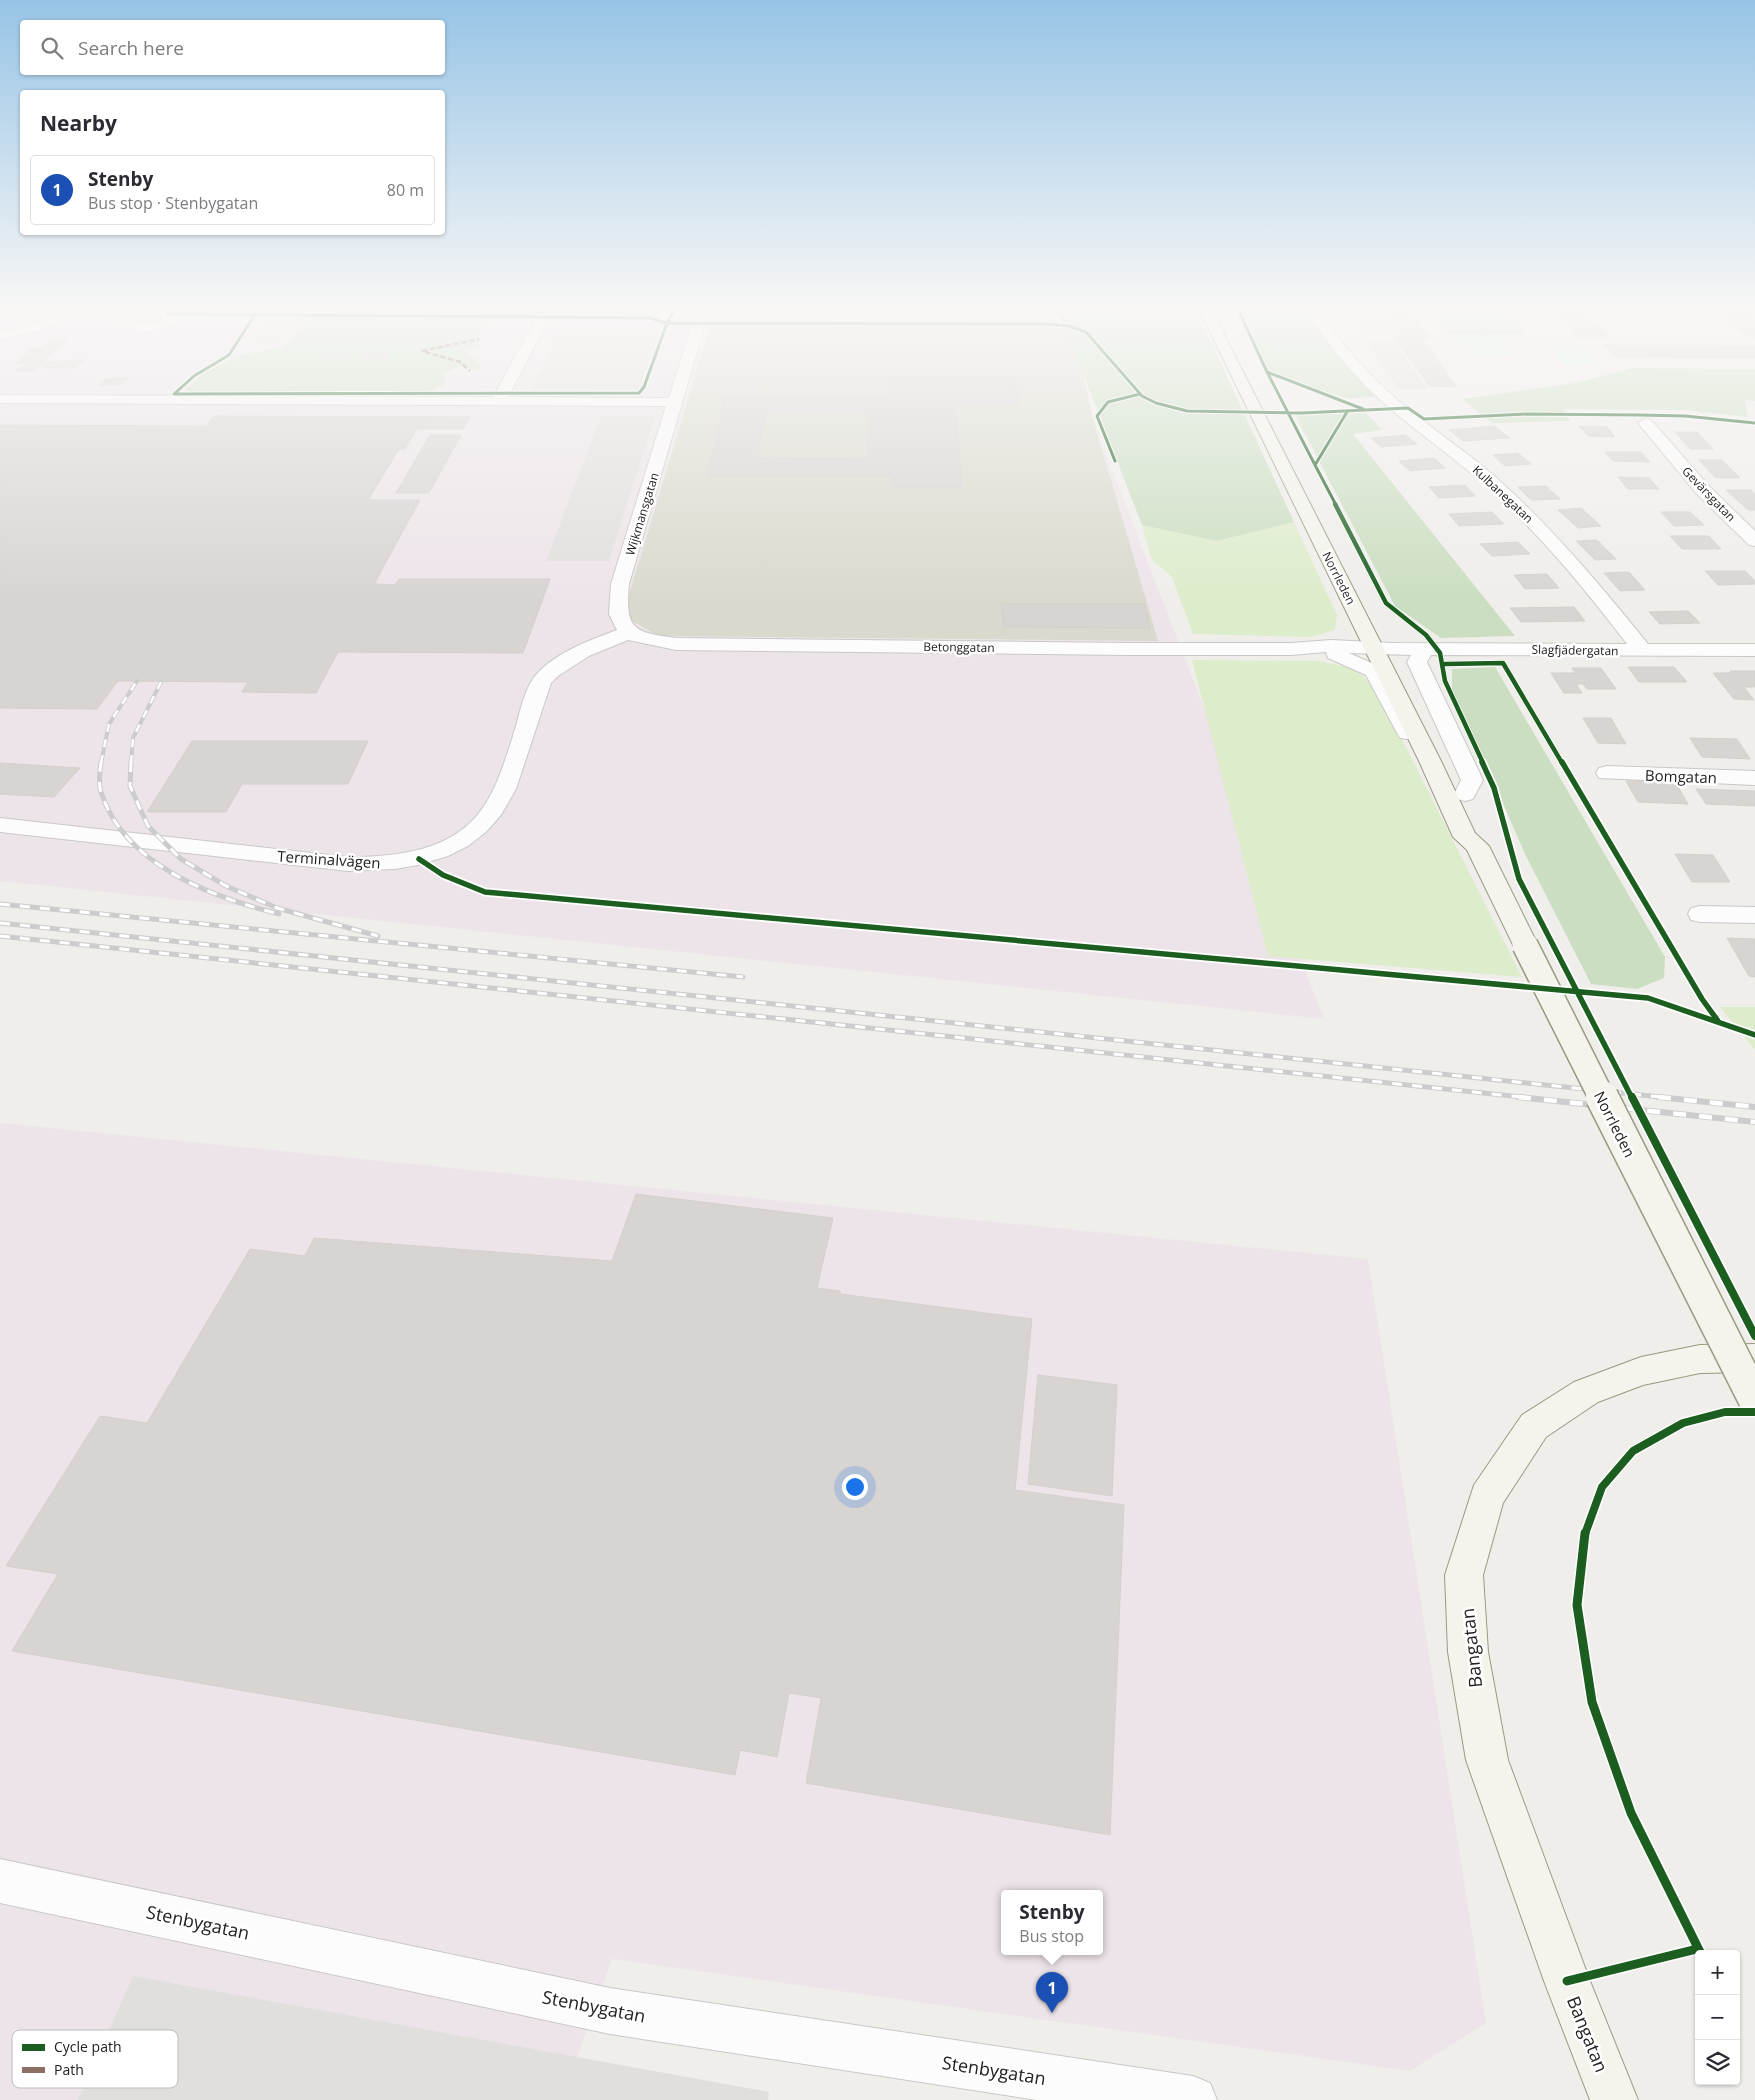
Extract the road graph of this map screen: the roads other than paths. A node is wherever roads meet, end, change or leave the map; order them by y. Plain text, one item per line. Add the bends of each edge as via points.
1 (675, 405) edge
2 (1253, 405) edge
3 (1265, 405) edge
4 (1396, 405) edge
5 (1646, 423) dead end
6 (1755, 540) edge
7 (1362, 624) junction
8 (628, 633) junction
9 (1381, 649) junction
10 (1425, 649) junction
11 (1333, 650) junction
12 (1755, 650) edge
13 (1643, 651) junction
14 (1428, 756) junction
15 (1607, 773) dead end
16 (1755, 778) edge
17 (1465, 794) junction
18 (0, 825) edge
19 (1477, 846) junction
20 (1700, 914) dead end
21 (1755, 916) edge
22 (1755, 1358) edge
23 (1755, 1400) edge
24 (0, 1881) edge
25 (1193, 2100) edge
26 (1614, 2100) edge

1 - 8 street, Wijkmansgatan via 620,584 617,604 620,622
2 - 7 main road, Norrleden
3 - 9 main road, Norrleden
4 - 13 street, Kulbanegatan via 1481,473 1540,529 1589,582
5 - 6 street, Gevärsgatan via 1702,488
7 - 9 main road, Norrleden
7 - 11 street, Betonggatan via 1356,638
8 - 11 street, Betonggatan via 647,640 676,644
8 - 18 street, Terminalvägen via 564,659 542,681 505,789 493,812 463,841 446,850 379,864 348,864
9 - 10 street, Slagfjädergatan
9 - 11 street, Betonggatan
9 - 14 main road, Norrleden
9 - 17 main road, Norrleden
10 - 13 street, Slagfjädergatan
10 - 17 street via 1417,662 1472,780
11 - 14 street, Betonggatan via 1374,671 1404,730
12 - 13 street, Slagfjädergatan
14 - 19 main road, Norrleden via 1466,837
15 - 16 street, Bomgatan
17 - 19 main road, Norrleden via 1485,835
19 - 23 main road, Norrleden, bridge
20 - 21 street
22 - 26 main road, Bangatan via 1700,1359 1641,1370 1586,1392 1534,1426 1487,1497 1464,1575 1468,1652 1488,1760 1567,1981
24 - 25 street, Stenbygatan via 610,2011

